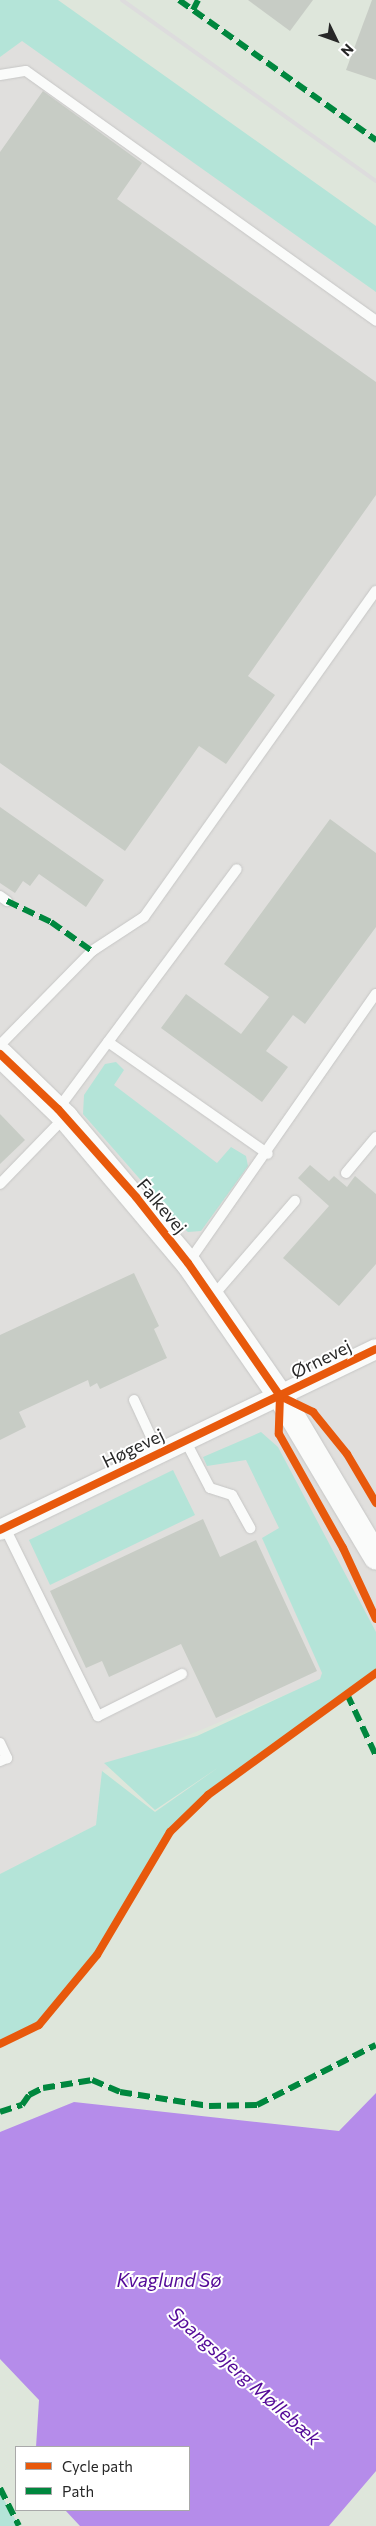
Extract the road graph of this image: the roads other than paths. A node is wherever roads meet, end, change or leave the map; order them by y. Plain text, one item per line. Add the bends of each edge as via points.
1 (0, 75) edge
2 (376, 321) edge
3 (376, 591) edge
4 (236, 869) dead end
5 (376, 994) edge
6 (108, 1042) junction
7 (0, 1045) edge
8 (0, 1054) edge
9 (61, 1113) junction
10 (376, 1137) edge
11 (268, 1154) junction
12 (346, 1172) dead end
13 (0, 1184) edge
14 (295, 1201) dead end
15 (188, 1263) junction
16 (212, 1296) junction
17 (376, 1350) edge
18 (280, 1396) junction
19 (134, 1400) dead end
20 (185, 1440) junction
21 (158, 1452) junction
22 (250, 1528) dead end
23 (3, 1529) edge
24 (376, 1557) edge
25 (182, 1674) dead end
26 (0, 1743) edge
27 (0, 1762) edge

1 - 2 lane via 26,71
3 - 7 lane via 144,917 92,951
4 - 6 lane
5 - 11 lane
6 - 9 lane
6 - 11 lane
8 - 9 street, Falkevej
9 - 13 lane
9 - 15 street, Falkevej
10 - 12 lane
11 - 15 lane
14 - 16 lane
15 - 16 street, Falkevej
16 - 18 street, Falkevej
17 - 18 street, Ørnevej
18 - 20 street, Høgevej
18 - 24 street, Falkevej
19 - 21 lane
20 - 21 street, Høgevej
20 - 22 lane via 210,1488 232,1495
21 - 23 street, Høgevej
23 - 25 lane via 98,1716
26 - 27 lane via 7,1758

